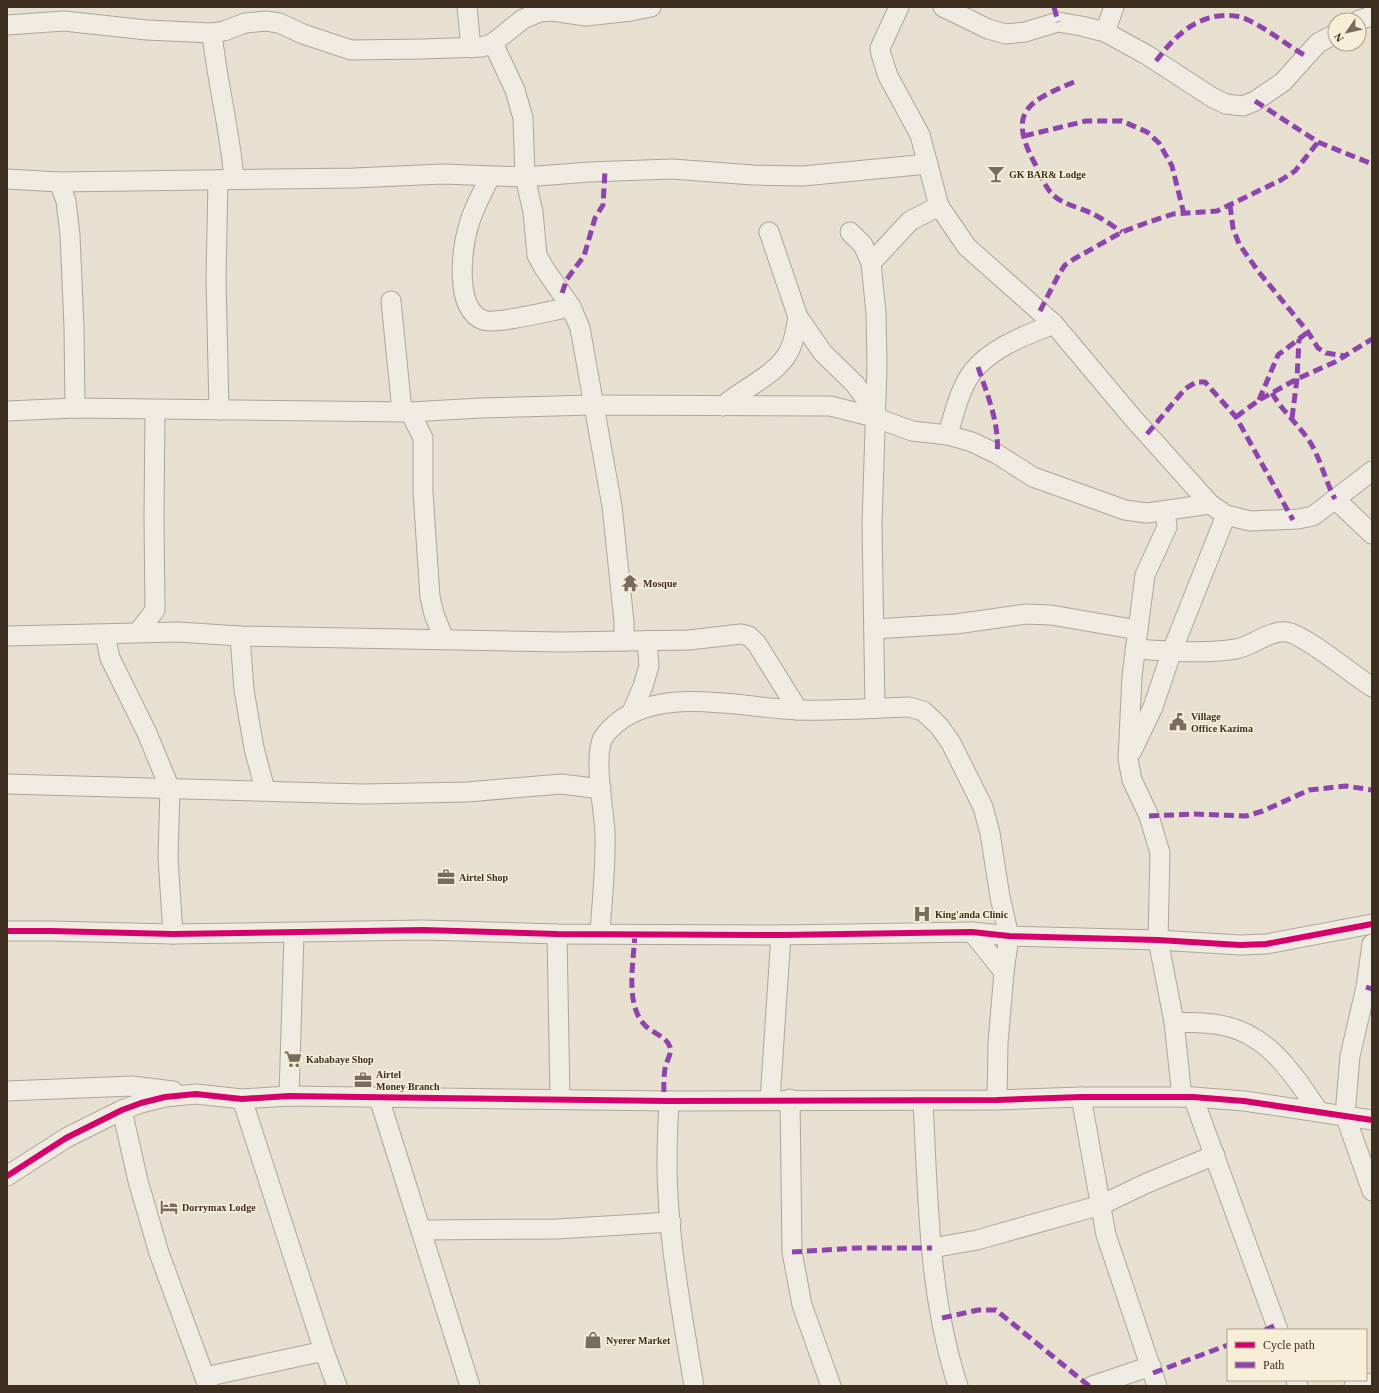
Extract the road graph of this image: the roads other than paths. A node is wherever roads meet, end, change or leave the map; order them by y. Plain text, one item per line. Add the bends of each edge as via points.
1 (467, 7) edge
2 (651, 7) edge
3 (899, 7) edge
4 (943, 7) edge
5 (1114, 7) edge
6 (7, 25) edge
7 (1105, 32) junction
8 (212, 33) junction
9 (1327, 38) edge
10 (493, 43) junction
11 (472, 48) junction
12 (928, 164) junction
13 (490, 177) junction
14 (525, 177) junction
15 (7, 180) edge
16 (226, 180) junction
17 (59, 182) junction
18 (939, 206) junction
19 (769, 232) dead end
20 (850, 232) dead end
21 (871, 263) junction
22 (391, 300) dead end
23 (1033, 305) junction
24 (571, 307) junction
25 (798, 317) junction
26 (1054, 324) junction
27 (1024, 336) junction
28 (593, 405) junction
29 (724, 406) junction
30 (75, 408) junction
31 (155, 410) junction
32 (219, 410) junction
33 (7, 411) edge
34 (406, 411) junction
35 (439, 412) junction
36 (874, 414) junction
37 (948, 435) junction
38 (423, 438) junction
39 (1372, 471) edge
40 (1335, 499) junction
41 (1210, 504) junction
42 (1165, 511) junction
43 (1226, 515) junction
44 (1372, 534) edge
45 (155, 610) junction
46 (874, 629) junction
47 (1138, 630) junction
48 (140, 631) junction
49 (178, 632) junction
50 (105, 635) junction
51 (7, 636) edge
52 (240, 636) junction
53 (444, 639) junction
54 (624, 641) junction
55 (648, 641) junction
56 (1135, 649) junction
57 (1172, 651) junction
58 (1369, 680) edge
59 (875, 708) junction
60 (798, 710) junction
61 (632, 712) junction
62 (1128, 760) junction
63 (7, 784) edge
64 (170, 789) junction
65 (601, 789) junction
66 (265, 790) junction
67 (1372, 924) edge
68 (7, 931) edge
69 (972, 932) junction
70 (600, 933) junction
71 (173, 934) junction
72 (294, 934) junction
73 (557, 934) junction
74 (780, 935) junction
75 (1009, 936) junction
76 (1158, 940) junction
77 (1372, 944) edge
78 (1004, 972) junction
79 (1174, 1022) junction
80 (7, 1091) edge
81 (196, 1094) junction
82 (289, 1096) junction
83 (1187, 1096) junction
84 (1081, 1097) junction
85 (379, 1098) junction
86 (560, 1098) junction
87 (242, 1099) junction
88 (770, 1100) junction
89 (790, 1100) junction
90 (997, 1100) junction
91 (669, 1101) junction
92 (922, 1101) junction
93 (122, 1110) junction
94 (1319, 1112) junction
95 (1345, 1116) junction
96 (1372, 1120) edge
97 (1215, 1156) junction
98 (7, 1176) edge
99 (1372, 1191) edge
100 (1101, 1205) junction
101 (671, 1222) junction
102 (422, 1230) junction
103 (932, 1248) junction
104 (1278, 1329) edge
105 (324, 1351) junction
106 (1151, 1366) junction
107 (207, 1382) edge
108 (1372, 1383) edge
109 (337, 1386) edge
110 (470, 1386) edge
111 (694, 1386) edge
112 (831, 1386) edge
113 (958, 1386) edge
114 (1092, 1386) edge
115 (1157, 1386) edge
116 (1354, 1386) edge

1 - 11 street
2 - 10 street via 586,16 552,11 540,12 523,19
3 - 12 street via 880,48 881,54 888,76 920,135
4 - 7 street via 988,29 1006,34 1025,32 1058,22
5 - 7 street
6 - 8 street via 64,21 147,30
7 - 9 street via 1213,98 1226,104 1243,106 1283,82 1318,43
8 - 11 street via 244,23 266,20 351,50
8 - 16 street via 231,144
10 - 11 street
10 - 14 street via 515,90 523,118
12 - 14 street via 803,176 672,169
12 - 18 street
13 - 14 street
13 - 16 street via 443,174
13 - 24 street via 470,222 464,250 462,282 467,304 475,315 484,321 504,320
14 - 24 street via 537,255
15 - 17 street
16 - 17 street
16 - 32 street via 216,279
17 - 30 street via 66,201 70,235
18 - 21 street via 910,221
18 - 23 street via 967,247
19 - 25 street
20 - 21 street via 863,245
21 - 36 street via 876,313 877,367
22 - 34 street
23 - 26 street
23 - 27 street
24 - 28 street via 580,328
25 - 29 street via 785,358
25 - 36 street via 824,354 855,384
26 - 27 street
26 - 41 street
27 - 37 street via 1000,348 968,378 959,396
28 - 29 street
28 - 35 street via 481,408
28 - 54 street via 612,506
29 - 36 street via 830,406
30 - 31 street
30 - 33 street
31 - 32 street
31 - 45 street
32 - 34 street
34 - 35 street
34 - 38 street
35 - 38 street
36 - 37 street via 912,431
36 - 46 street
37 - 42 street via 972,442 997,454 1033,477 1093,500 1132,511
38 - 53 street via 423,492 430,597
39 - 40 street
40 - 43 street via 1313,516 1298,520 1250,521
40 - 44 street
41 - 42 street
41 - 43 street
42 - 47 street via 1167,527 1146,575
43 - 57 street
45 - 48 street
45 - 49 street
46 - 47 street via 956,624 1026,614 1052,615
46 - 59 street
47 - 56 street
48 - 49 street
48 - 50 street
49 - 52 street
50 - 51 street
50 - 64 street via 110,658 147,733
52 - 53 street
52 - 66 street via 244,690 254,748
53 - 54 street
54 - 55 street
55 - 60 street via 689,640 740,634 749,636 757,644
55 - 61 street via 649,666
56 - 57 street
56 - 62 street
57 - 58 street via 1213,652 1239,648 1274,633 1288,632
57 - 62 street via 1153,707
59 - 60 street
59 - 75 street via 909,707 923,711 939,726 951,743 983,807
60 - 61 street via 676,702
61 - 65 street via 611,728 602,739 599,754
62 - 76 street via 1132,780 1149,816 1160,852
63 - 64 street
64 - 66 street
64 - 71 street via 168,858
65 - 66 street via 561,784 451,792 363,794
65 - 70 street via 605,834
67 - 76 street via 1266,944
68 - 71 street
69 - 74 street
69 - 75 street
69 - 78 street
70 - 73 street
70 - 74 street
71 - 72 street
72 - 73 street via 423,930
72 - 82 street
73 - 86 street
74 - 88 street
75 - 76 street
75 - 78 street
76 - 79 street
77 - 95 street via 1366,987 1350,1056
78 - 90 street via 998,1043
79 - 83 street
79 - 94 street via 1221,1025 1246,1033 1264,1043 1290,1069
80 - 81 street via 132,1086
81 - 87 street
81 - 93 street via 165,1097
82 - 85 street
82 - 87 street
83 - 84 street
83 - 94 street
83 - 97 street
84 - 90 street
84 - 100 street
85 - 86 street
85 - 102 street
86 - 91 street
87 - 105 street
88 - 89 street
88 - 91 street
89 - 92 street
89 - 112 street via 792,1252 802,1305
90 - 92 street
91 - 101 street via 667,1163
92 - 103 street
93 - 98 street via 66,1138
93 - 107 street via 138,1181 159,1253
94 - 95 street
95 - 96 street
95 - 99 street
97 - 100 street via 1147,1183
97 - 104 street
100 - 103 street via 977,1240
100 - 106 street via 1109,1243
101 - 102 street via 557,1229
101 - 111 street via 679,1298
102 - 110 street
103 - 113 street via 937,1295
105 - 107 street
105 - 109 street
106 - 114 street
106 - 115 street
108 - 116 street

